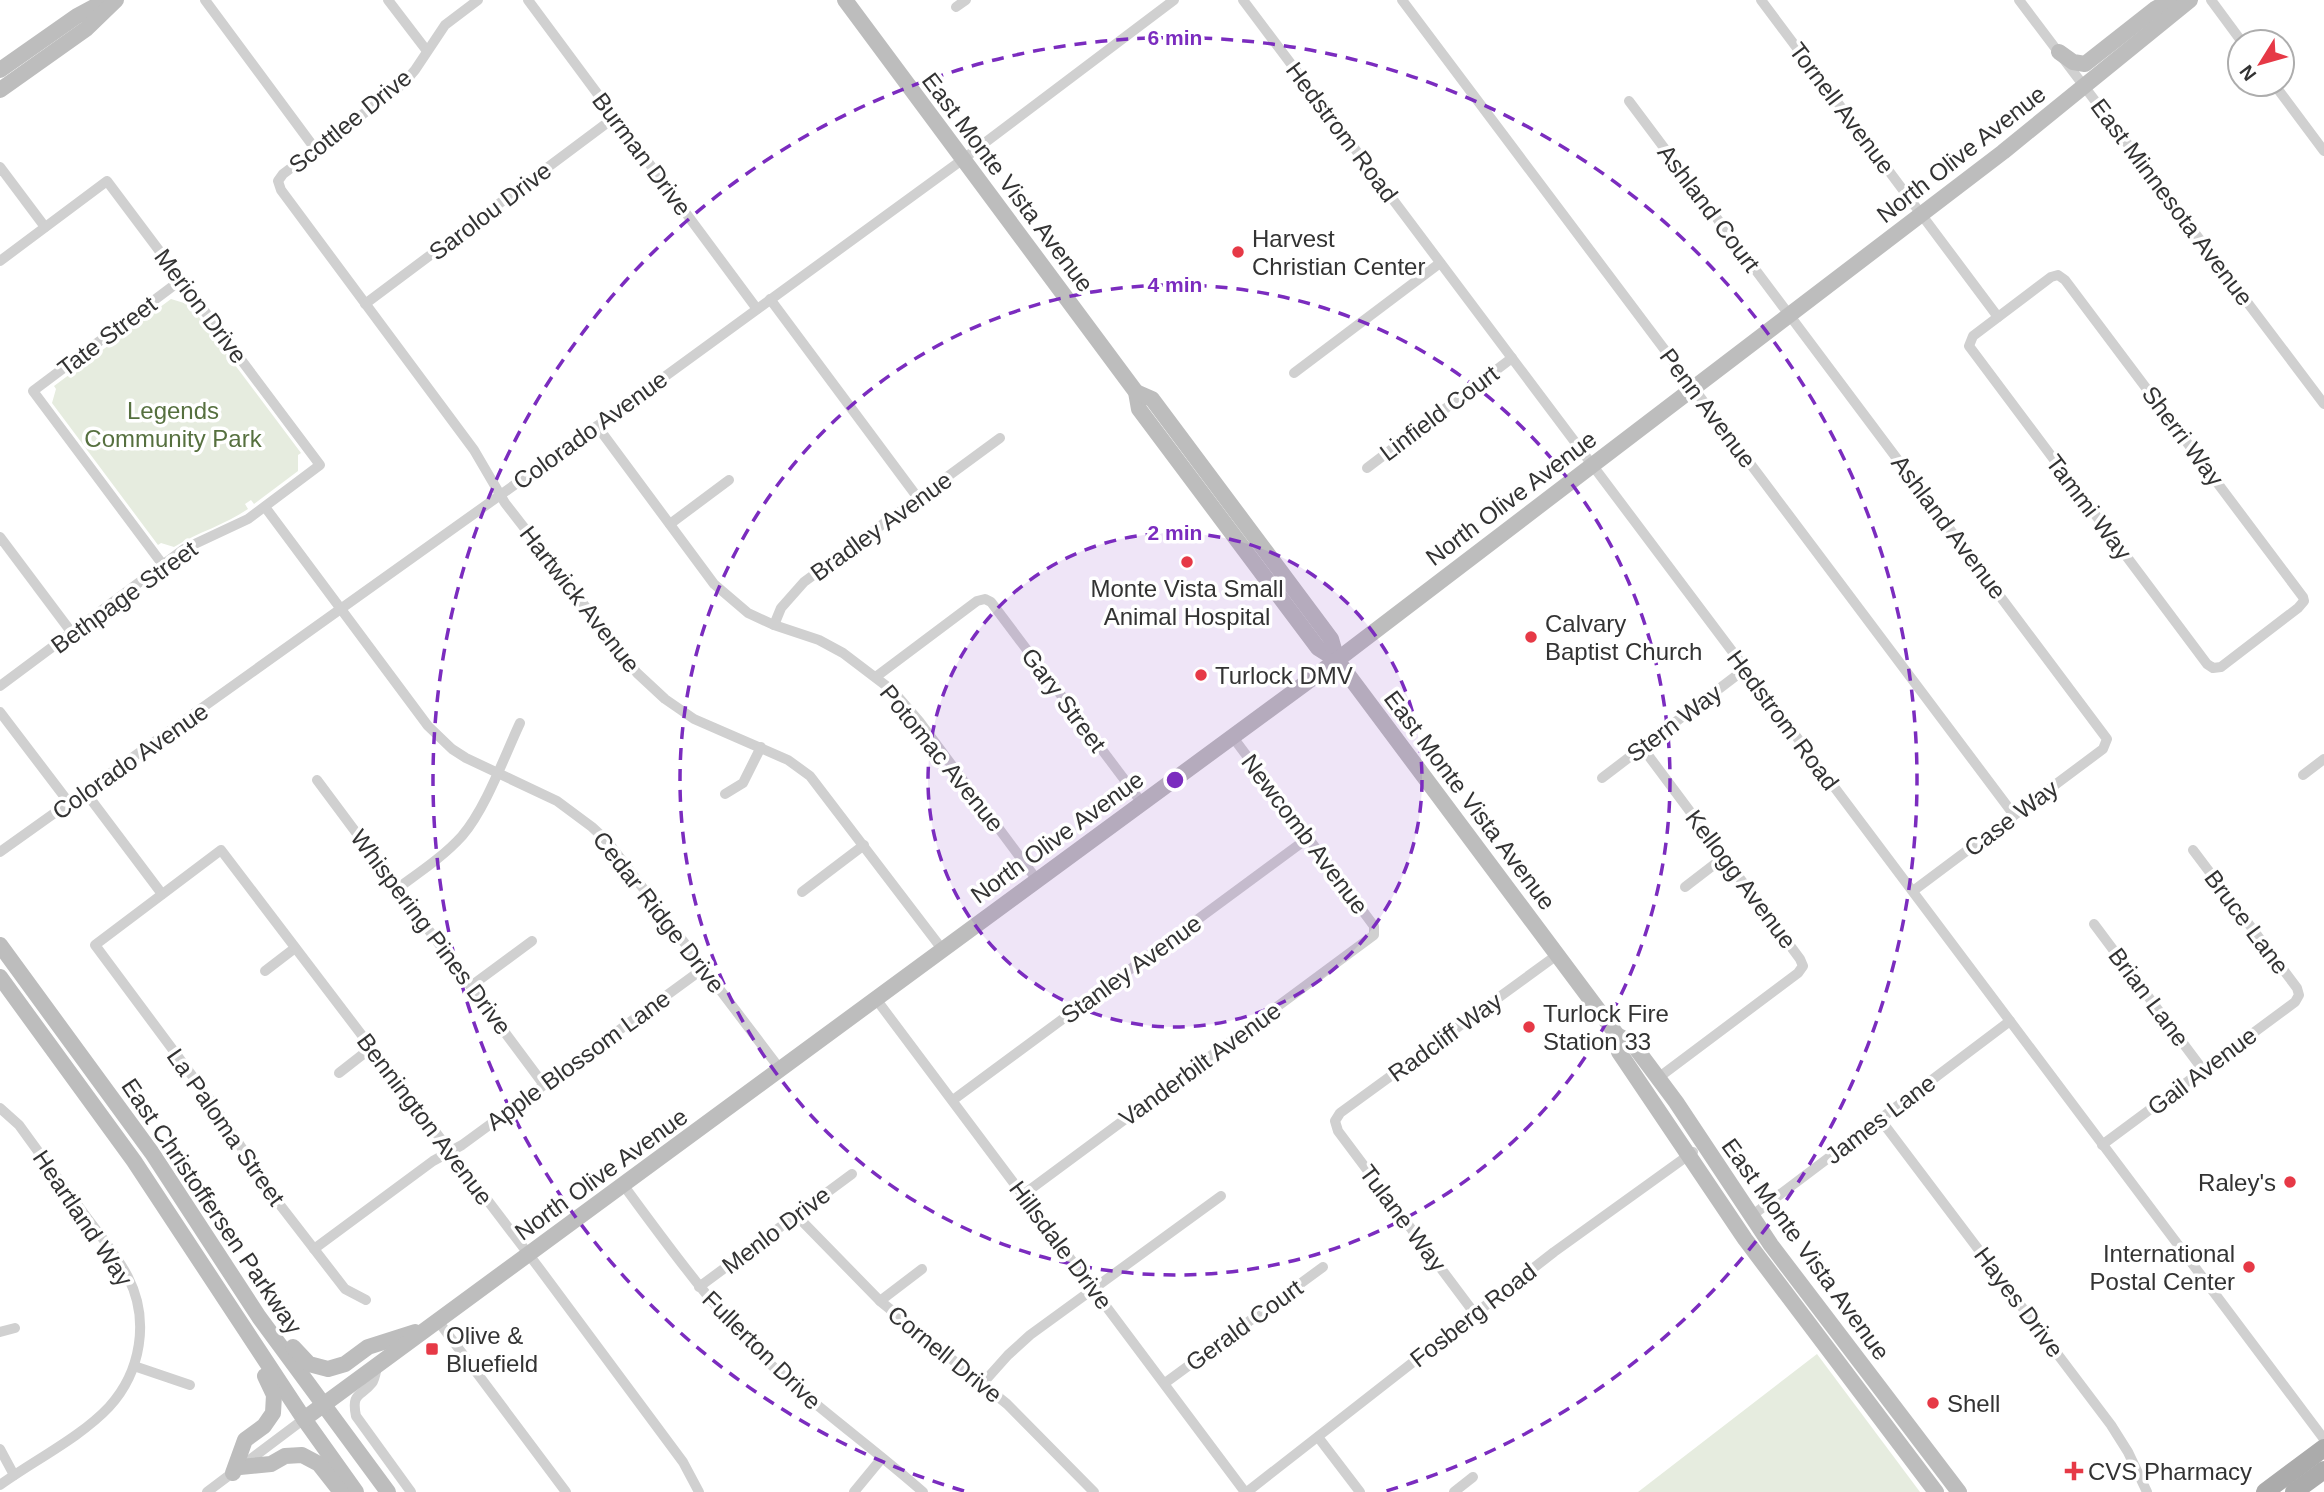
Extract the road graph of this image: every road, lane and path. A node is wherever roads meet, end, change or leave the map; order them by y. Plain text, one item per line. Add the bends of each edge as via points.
1 (107, 0) edge
2 (116, 0) edge
3 (205, 0) edge
4 (388, 0) edge
5 (478, 0) edge
6 (528, 0) edge
7 (845, 0) edge
8 (966, 0) edge
9 (1243, 0) edge
10 (1402, 0) edge
11 (1761, 0) edge
12 (2019, 0) edge
13 (2171, 0) edge
14 (2190, 0) edge
15 (2211, 0) edge
16 (1171, 1) edge
17 (956, 8) dead end
18 (2232, 28) edge
19 (426, 51) junction
20 (2059, 52) junction
21 (0, 70) edge
22 (2085, 86) junction
23 (0, 90) edge
24 (2284, 98) edge
25 (1629, 101) dead end
26 (615, 117) junction
27 (316, 150) junction
28 (2324, 151) edge
29 (962, 160) junction
30 (0, 167) edge
31 (278, 181) joint
32 (1922, 214) junction
33 (45, 227) junction
34 (0, 261) edge
35 (1440, 262) junction
36 (181, 280) junction
37 (770, 299) junction
38 (365, 304) junction
39 (757, 309) junction
40 (1789, 314) junction
41 (1998, 317) junction
42 (1512, 358) junction
43 (1294, 373) dead end
44 (1693, 388) junction
45 (1136, 392) junction
46 (2324, 404) edge
47 (597, 426) junction
48 (1000, 438) dead end
49 (1170, 450) junction
50 (320, 465) joint
51 (1592, 465) junction
52 (1367, 468) dead end
53 (729, 480) dead end
54 (1219, 489) junction
55 (500, 495) junction
56 (918, 498) junction
57 (265, 507) junction
58 (670, 524) junction
59 (0, 537) edge
60 (163, 565) junction
61 (342, 610) junction
62 (774, 625) junction
63 (72, 633) junction
64 (1337, 660) junction
65 (2213, 668) joint
66 (1745, 669) junction
67 (877, 676) junction
68 (0, 686) edge
69 (0, 712) edge
70 (520, 723) dead end
71 (1232, 736) junction
72 (2107, 741) joint
73 (761, 747) junction
74 (1642, 747) junction
75 (2324, 759) edge
76 (497, 772) junction
77 (2303, 775) dead end
78 (1602, 778) dead end
79 (317, 780) dead end
80 (86, 793) junction
81 (725, 794) dead end
82 (1142, 803) junction
83 (70, 804) junction
84 (2014, 815) junction
85 (1308, 838) junction
86 (864, 845) junction
87 (2193, 850) dead end
88 (0, 852) edge
89 (1724, 857) junction
90 (1037, 880) junction
91 (1685, 887) dead end
92 (398, 888) junction
93 (1913, 891) junction
94 (802, 892) dead end
95 (162, 894) junction
96 (2094, 924) dead end
97 (1375, 932) joint
98 (532, 941) dead end
99 (0, 945) edge
100 (295, 948) junction
101 (942, 949) junction
102 (1557, 955) junction
103 (704, 968) junction
104 (265, 971) dead end
105 (0, 976) edge
106 (471, 986) junction
107 (2299, 995) joint
108 (876, 999) junction
109 (2010, 1021) junction
110 (1617, 1035) junction
111 (371, 1048) junction
112 (779, 1069) junction
113 (2203, 1070) junction
114 (339, 1073) dead end
115 (1658, 1078) junction
116 (544, 1085) junction
117 (953, 1100) junction
118 (0, 1108) edge
119 (1880, 1119) junction
120 (1335, 1121) joint
121 (1703, 1144) junction
122 (2102, 1144) junction
123 (449, 1152) junction
124 (1689, 1155) junction
125 (852, 1174) dead end
126 (624, 1186) junction
127 (1024, 1194) junction
128 (1221, 1196) dead end
129 (796, 1215) junction
130 (1750, 1217) junction
131 (314, 1249) junction
132 (528, 1255) junction
133 (1323, 1267) dead end
134 (922, 1269) dead end
135 (699, 1287) junction
136 (1094, 1289) junction
137 (366, 1300) dead end
138 (880, 1301) junction
139 (1475, 1314) junction
140 (432, 1324) junction
141 (15, 1328) dead end
142 (269, 1331) junction
143 (0, 1332) edge
144 (250, 1339) junction
145 (377, 1365) junction
146 (134, 1366) junction
147 (983, 1383) junction
148 (1165, 1383) junction
149 (190, 1385) dead end
150 (324, 1404) junction
151 (304, 1419) junction
152 (1318, 1437) junction
153 (2324, 1440) edge
154 (2324, 1447) edge
155 (0, 1449) edge
156 (882, 1458) junction
157 (2324, 1469) edge
158 (236, 1470) junction
159 (14, 1475) junction
160 (1473, 1477) dead end
161 (0, 1486) edge
162 (207, 1492) edge
163 (341, 1492) edge
164 (355, 1492) edge
165 (388, 1492) edge
166 (411, 1492) edge
167 (566, 1492) edge
168 (699, 1492) edge
169 (854, 1492) edge
170 (923, 1492) edge
171 (1094, 1492) edge
172 (1246, 1492) edge
173 (1360, 1492) edge
174 (1454, 1492) edge
175 (1936, 1492) edge
176 (1959, 1492) edge
177 (2147, 1492) edge
178 (2265, 1492) edge
179 (2294, 1492) edge

1 - 21 street via 76,16
2 - 23 street via 86,29
3 - 27 street
4 - 19 street
5 - 19 street, Scottlee Drive via 446,25
6 - 26 street, Burman Drive
7 - 29 street, East Monte Vista Avenue
8 - 17 street
9 - 35 street, Hedstrom Road
10 - 44 street, Penn Avenue
11 - 32 street, Tornell Avenue
12 - 20 street, East Minnesota Avenue
13 - 20 street via 2085,64
14 - 22 street, North Olive Avenue
15 - 18 street
16 - 29 street, Colorado Avenue
19 - 27 street, Scottlee Drive via 403,84
20 - 22 street, East Minnesota Avenue
22 - 32 street, North Olive Avenue
22 - 46 street, East Minnesota Avenue
24 - 28 street
25 - 40 street, Ashland Court
26 - 38 street, Sarolou Drive
26 - 39 street, Burman Drive
27 - 31 street, Scottlee Drive
29 - 37 street, Colorado Avenue
29 - 45 street, East Monte Vista Avenue
30 - 33 street
31 - 38 street, Hartwick Avenue
32 - 40 street, North Olive Avenue
32 - 41 street, Tornell Avenue
33 - 34 street
33 - 36 street, Merion Drive via 107,181
35 - 42 street, Hedstrom Road
35 - 43 street
36 - 50 street, Merion Drive
36 - 60 street, Tate Street via 33,391
37 - 39 street, Colorado Avenue
37 - 56 street
38 - 55 street, Hartwick Avenue via 474,450
39 - 47 street, Colorado Avenue
40 - 44 street, North Olive Avenue
40 - 72 street, Ashland Avenue
41 - 65 street, Tammi Way via 1973,336 1971,350
41 - 65 street, Sherri Way via 2050,278 2058,275 2065,280 2301,594 2304,601 2298,608 2221,667
42 - 51 street, Hedstrom Road
42 - 52 street, Linfield Court
44 - 51 street, North Olive Avenue
44 - 84 street, Penn Avenue
45 - 49 street, East Monte Vista Avenue via 1139,409
45 - 54 street, East Monte Vista Avenue via 1152,399
47 - 55 street, Colorado Avenue
47 - 58 street, Potomac Avenue
48 - 56 street, Bradley Avenue
49 - 54 street via 1180,449
49 - 64 street, East Monte Vista Avenue via 1318,648
50 - 57 street, Bethpage Street
51 - 64 street, North Olive Avenue
51 - 66 street, Hedstrom Road
53 - 58 street
54 - 64 street, East Monte Vista Avenue via 1331,639
55 - 61 street, Colorado Avenue
55 - 73 street, Hartwick Avenue via 650,687 694,719
56 - 62 street, Bradley Avenue via 804,582
57 - 60 street, Bethpage Street
57 - 61 street, Cedar Ridge Drive
58 - 62 street, Potomac Avenue via 723,594
59 - 63 street
60 - 63 street, Bethpage Street
61 - 76 street, Cedar Ridge Drive via 433,732 452,749
61 - 80 street, Colorado Avenue
62 - 67 street, Potomac Avenue via 819,640
63 - 68 street, Bethpage Street
64 - 71 street, North Olive Avenue
64 - 102 street, East Monte Vista Avenue
66 - 74 street, Stern Way
66 - 93 street, Hedstrom Road
67 - 82 street, Gary Street via 985,599
67 - 90 street, Potomac Avenue via 919,721
69 - 83 street
70 - 76 street
71 - 82 street, North Olive Avenue
71 - 85 street, Newcomb Avenue
72 - 84 street, Case Way via 2104,749
73 - 81 street via 743,783
73 - 86 street, Hartwick Avenue via 810,776
74 - 78 street, Stern Way
74 - 89 street, Kellogg Avenue
75 - 77 street
76 - 92 street via 463,835
76 - 103 street, Cedar Ridge Drive via 557,801 608,842
79 - 92 street, Whispering Pines Drive
80 - 83 street, Colorado Avenue
80 - 95 street
82 - 90 street, North Olive Avenue
83 - 88 street, Colorado Avenue
84 - 93 street, Case Way
85 - 97 street, Newcomb Avenue
85 - 117 street, Stanley Avenue
86 - 94 street
86 - 101 street, Hartwick Avenue
87 - 107 street, Bruce Lane
89 - 91 street
89 - 115 street, Kellogg Avenue via 1803,967
90 - 101 street, North Olive Avenue
92 - 106 street, Whispering Pines Drive
93 - 109 street, Hedstrom Road
95 - 100 street, Bennington Avenue via 221,850
95 - 131 street, La Paloma Street via 95,944
96 - 113 street, Brian Lane
97 - 127 street, Vanderbilt Avenue
98 - 106 street
99 - 142 street, East Christoffersen Parkway via 152,1153
100 - 104 street
100 - 111 street, Bennington Avenue
101 - 108 street, North Olive Avenue
102 - 110 street, East Monte Vista Avenue
102 - 120 street, Radcliff Way
103 - 112 street, Cedar Ridge Drive
103 - 116 street, Apple Blossom Lane
105 - 144 street, East Christoffersen Parkway via 134,1161
106 - 116 street, Whispering Pines Drive
107 - 113 street, Gail Avenue
108 - 112 street, North Olive Avenue
108 - 117 street, Hillsdale Drive
109 - 119 street, James Lane
109 - 122 street, Hedstrom Road
110 - 115 street, East Monte Vista Avenue via 1632,1042
110 - 124 street, East Monte Vista Avenue via 1619,1052
111 - 114 street
111 - 123 street, Bennington Avenue
112 - 126 street, North Olive Avenue
113 - 122 street, Gail Avenue
115 - 121 street, East Monte Vista Avenue
116 - 123 street, Apple Blossom Lane
117 - 127 street, Hillsdale Drive
118 - 146 street, Heartland Way via 19,1125 129,1278 140,1323
119 - 130 street, James Lane
119 - 177 street, Hayes Drive via 2102,1412
120 - 139 street, Tulane Way
121 - 124 street, Fosberg Road
121 - 130 street, East Monte Vista Avenue
122 - 153 street, Hedstrom Road
123 - 131 street, Apple Blossom Lane
123 - 132 street, Bennington Avenue
124 - 139 street, Fosberg Road
124 - 175 street, East Monte Vista Avenue via 1745,1239
125 - 129 street, Menlo Drive
126 - 132 street, North Olive Avenue
126 - 135 street, Fullerton Drive
127 - 136 street, Hillsdale Drive
128 - 136 street
129 - 135 street, Menlo Drive
129 - 138 street, Cornell Drive
130 - 176 street, East Monte Vista Avenue
131 - 137 street, La Paloma Street via 345,1289
132 - 140 street, North Olive Avenue
132 - 168 street, Bennington Avenue via 682,1462
133 - 148 street, Gerald Court
134 - 138 street
135 - 156 street, Fullerton Drive via 788,1380
136 - 147 street via 1021,1343
136 - 148 street, Hillsdale Drive
138 - 147 street, Cornell Drive
139 - 152 street, Fosberg Road
140 - 142 street via 368,1347 345,1364 328,1369 309,1364 285,1335
140 - 145 street, North Olive Avenue
140 - 167 street
141 - 143 street
142 - 150 street, East Christoffersen Parkway
144 - 151 street, East Christoffersen Parkway
144 - 158 street via 256,1362 272,1389 275,1408 268,1423 244,1440
145 - 150 street, North Olive Avenue
145 - 166 street via 373,1382 356,1400 356,1416
146 - 149 street
146 - 159 street, Heartland Way via 117,1398 100,1415
147 - 171 street, Cornell Drive
148 - 172 street, Hillsdale Drive
150 - 151 street, North Olive Avenue
150 - 165 street, East Christoffersen Parkway
151 - 158 street, North Olive Avenue
151 - 164 street, East Christoffersen Parkway
152 - 172 street, Fosberg Road
152 - 173 street
154 - 178 main road
155 - 159 street
156 - 169 street
156 - 170 street, Fullerton Drive
157 - 179 main road
158 - 162 street, North Olive Avenue
158 - 163 street via 302,1455 320,1464
159 - 161 street, Heartland Way
160 - 174 street

